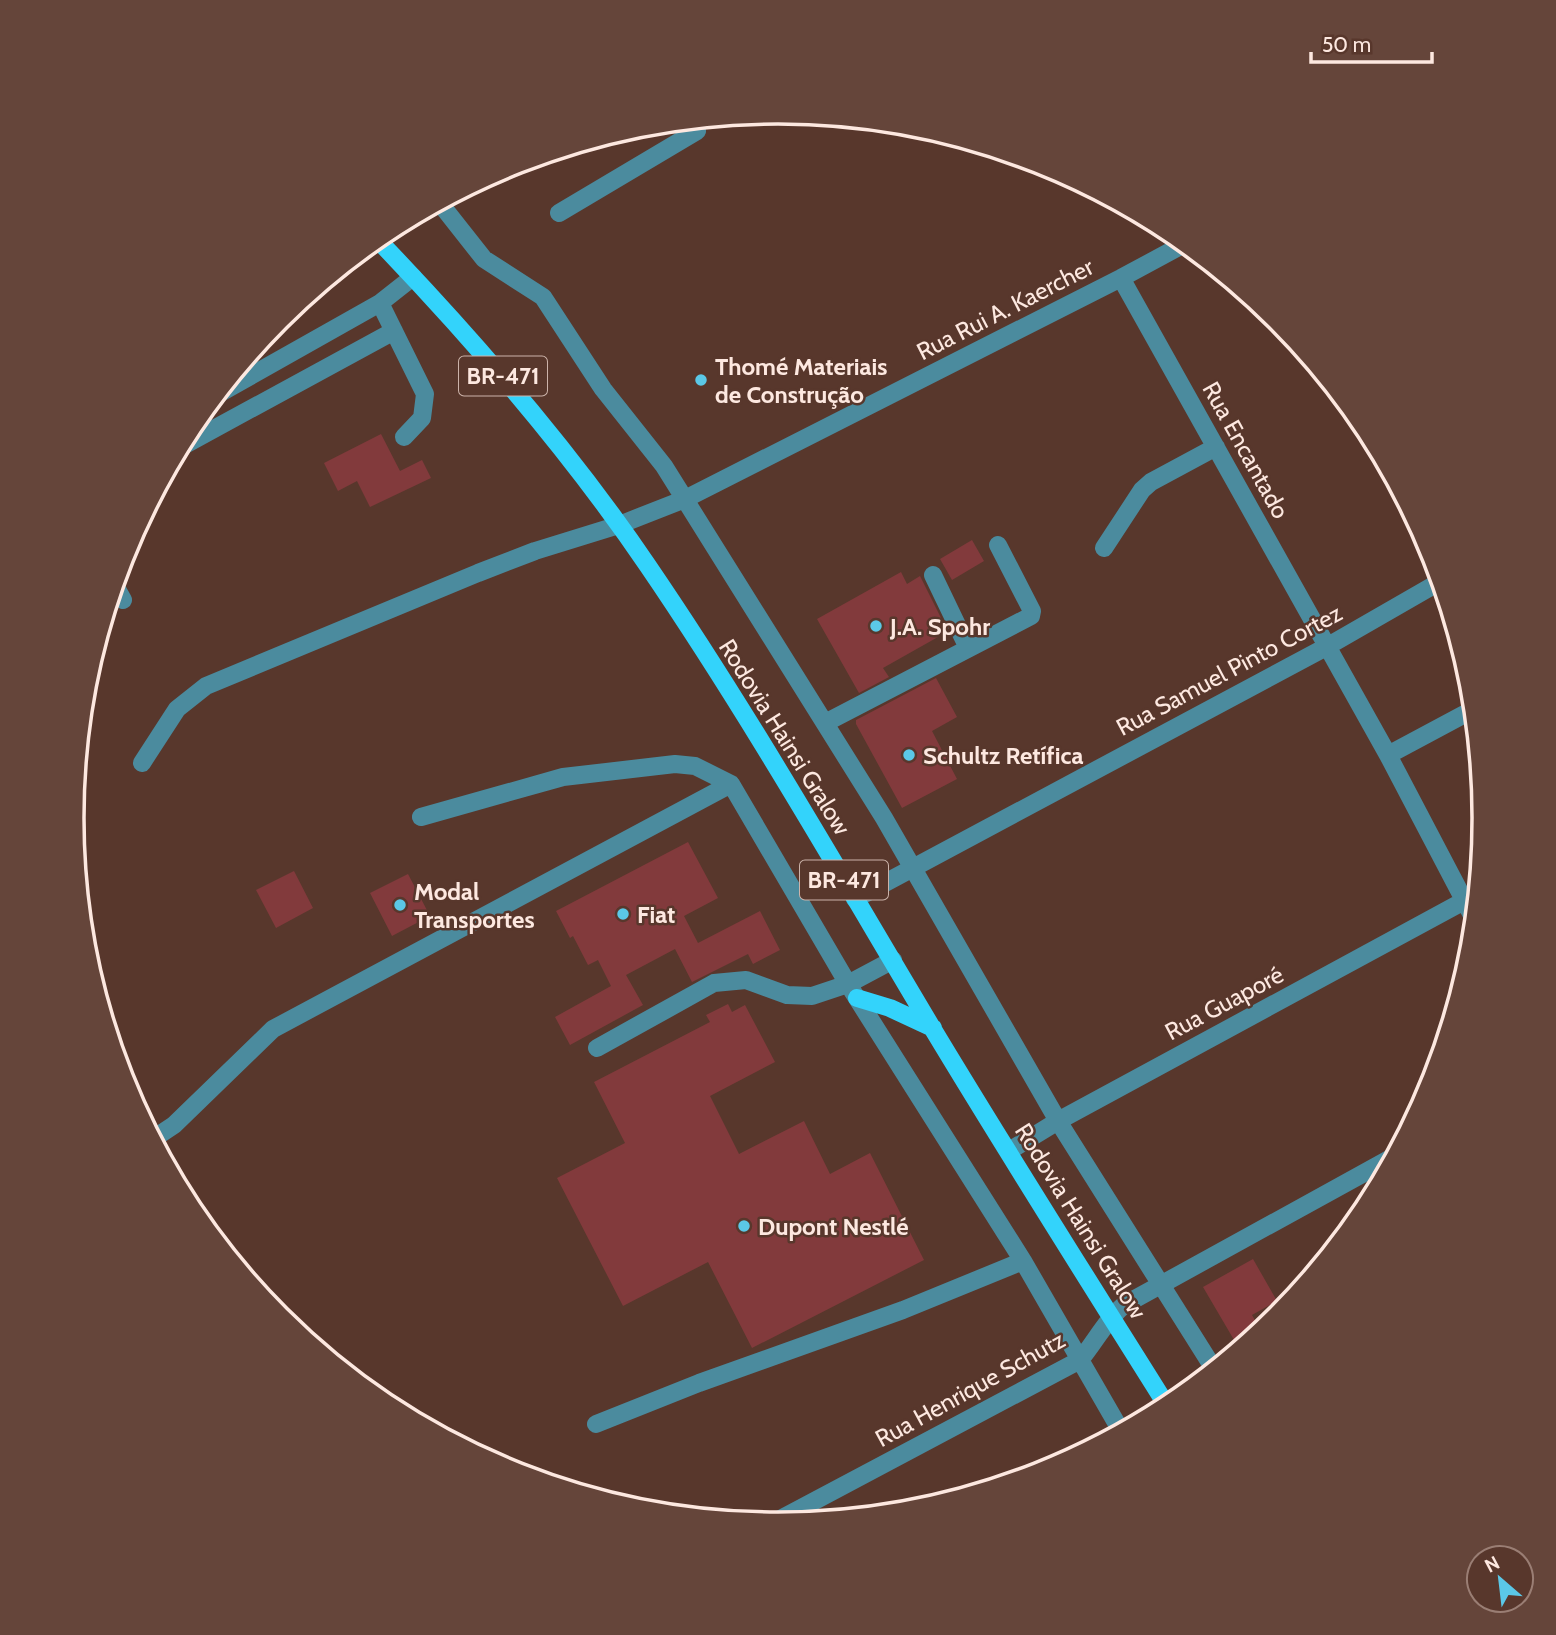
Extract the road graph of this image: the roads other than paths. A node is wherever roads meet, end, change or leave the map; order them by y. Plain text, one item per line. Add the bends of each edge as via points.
1 (695, 128) edge
2 (445, 209) edge
3 (559, 213) dead end
4 (384, 246) edge
5 (1176, 249) edge
6 (414, 277) junction
7 (1121, 278) junction
8 (380, 303) junction
9 (394, 331) junction
10 (236, 384) edge
11 (404, 437) dead end
12 (197, 438) edge
13 (1216, 447) junction
14 (685, 499) junction
15 (619, 525) junction
16 (998, 545) dead end
17 (1104, 548) dead end
18 (933, 575) dead end
19 (1432, 586) edge
20 (1328, 646) junction
21 (968, 648) junction
22 (1464, 714) edge
23 (825, 723) junction
24 (1388, 755) junction
25 (142, 763) dead end
26 (731, 785) junction
27 (421, 817) dead end
28 (912, 869) junction
29 (855, 899) junction
30 (1464, 901) junction
31 (1466, 905) edge
32 (892, 960) junction
33 (852, 991) junction
34 (933, 1028) junction
35 (597, 1048) dead end
36 (1058, 1121) junction
37 (161, 1134) edge
38 (1009, 1151) junction
39 (1379, 1165) edge
40 (1023, 1261) junction
41 (1160, 1284) junction
42 (1111, 1316) junction
43 (1080, 1360) junction
44 (1209, 1361) edge
45 (1161, 1397) edge
46 (1117, 1423) edge
47 (596, 1424) dead end
48 (795, 1511) edge

1 - 3 street
2 - 14 street via 484,258 542,297
4 - 6 main road, Rodovia Hainsi Gralow / BR-471
5 - 7 street, Rua Rui A. Kaercher
6 - 8 street
6 - 15 main road, Rodovia Hainsi Gralow / BR-471 via 500,372
7 - 13 street, Rua Encantado
7 - 14 street, Rua Rui A. Kaercher
8 - 9 street
8 - 10 street
9 - 11 street via 425,394 422,418
9 - 12 street
13 - 17 street via 1142,490
13 - 20 street, Rua Encantado
14 - 15 street, Rua Rui A. Kaercher
14 - 23 street
15 - 25 street, Rua Rui A. Kaercher via 478,573 206,687 177,709
15 - 29 main road, Rodovia Hainsi Gralow / BR-471 via 693,634
16 - 21 street via 1031,616
18 - 21 street
19 - 20 street, Rua Samuel Pinto Cortez
20 - 24 street, Rua Encantado
20 - 28 street, Rua Samuel Pinto Cortez
21 - 23 street
22 - 24 street
23 - 28 street
24 - 30 street, Rua Encantado
26 - 27 street via 695,766 675,764 563,777
26 - 33 street
26 - 37 street via 273,1029
28 - 29 street, Rua Samuel Pinto Cortez
28 - 36 street
29 - 32 main road, Rodovia Hainsi Gralow / BR-471
30 - 31 street, Rua Encantado
30 - 36 street, Rua Guaporé
32 - 33 street
32 - 34 main road, Rodovia Hainsi Gralow / BR-471
33 - 34 main road
33 - 35 street via 787,995 746,980 715,983
33 - 40 street
34 - 38 main road, Rodovia Hainsi Gralow / BR-471
36 - 38 street, Rua Guaporé
36 - 41 street
38 - 42 main road, Rodovia Hainsi Gralow / BR-471
39 - 41 street, Rua Henrique Schutz
40 - 43 street
40 - 47 street
41 - 42 street, Rua Henrique Schutz
41 - 44 street
42 - 43 street, Rua Henrique Schutz
42 - 45 main road, Rodovia Hainsi Gralow / BR-471
43 - 46 street
43 - 48 street, Rua Henrique Schutz

